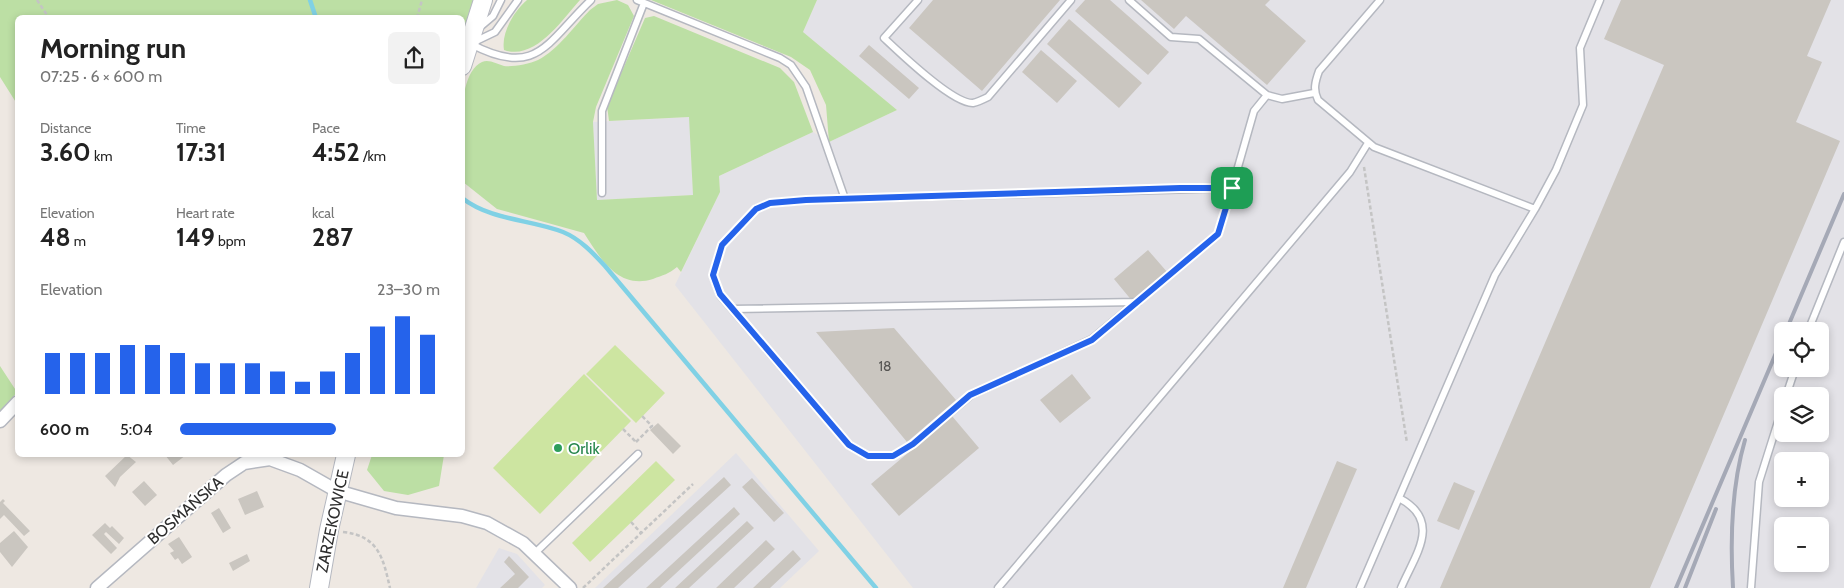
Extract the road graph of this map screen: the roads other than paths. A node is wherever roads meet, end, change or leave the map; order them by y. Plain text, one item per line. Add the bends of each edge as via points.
1 (483, 0) edge
2 (501, 0) edge
3 (518, 0) edge
4 (591, 0) edge
5 (918, 0) edge
6 (1071, 0) edge
7 (1129, 0) edge
8 (1380, 0) edge
9 (1600, 0) edge
10 (641, 1) edge
11 (471, 44) junction
12 (465, 59) edge
13 (1314, 93) junction
14 (1267, 95) junction
15 (1368, 143) junction
16 (1232, 188) junction
17 (602, 193) dead end
18 (846, 199) junction
19 (1535, 209) junction
20 (1844, 242) edge
21 (1138, 302) junction
22 (732, 309) junction
23 (1812, 322) edge
24 (15, 405) edge
25 (0, 421) edge
26 (1774, 434) edge
27 (638, 454) road end
28 (346, 457) edge
29 (337, 491) junction
30 (1399, 498) junction
31 (535, 553) junction
32 (97, 588) edge
33 (319, 588) edge
34 (570, 588) edge
35 (998, 588) edge
36 (1360, 588) edge
37 (1401, 588) edge
38 (1752, 588) edge

1 - 11 street
2 - 11 lane
3 - 11 lane via 495,32
4 - 11 lane via 542,49 530,56 513,60
5 - 6 lane via 884,38 938,84 962,100 974,103 988,97
7 - 14 lane via 1171,37 1199,39
8 - 13 lane via 1319,71
9 - 19 lane via 1580,48 1583,105 1556,170
10 - 17 lane via 602,111
10 - 18 lane via 791,65 806,87
11 - 12 street
13 - 14 lane via 1282,99
13 - 15 lane
14 - 16 lane via 1254,111
15 - 19 lane via 1395,157
15 - 35 lane via 1350,172
16 - 18 lane
16 - 21 lane via 1218,234
18 - 22 lane via 770,203 756,209 722,245 713,275 720,294
19 - 30 lane via 1495,275
20 - 23 lane
21 - 22 lane
21 - 22 lane via 1092,340 970,395 913,444 893,456 868,456 849,445
24 - 25 street
26 - 38 lane via 1759,482
27 - 31 lane
28 - 29 street, ZARZEKOWICE
29 - 31 street, BOSMAŃSKA via 396,508 462,516 486,523
29 - 32 street, BOSMAŃSKA via 285,463 270,459 244,463 226,475
29 - 33 street, ZARZEKOWICE
30 - 36 lane
30 - 37 lane via 1419,514 1424,530
31 - 34 street, BOSMAŃSKA

